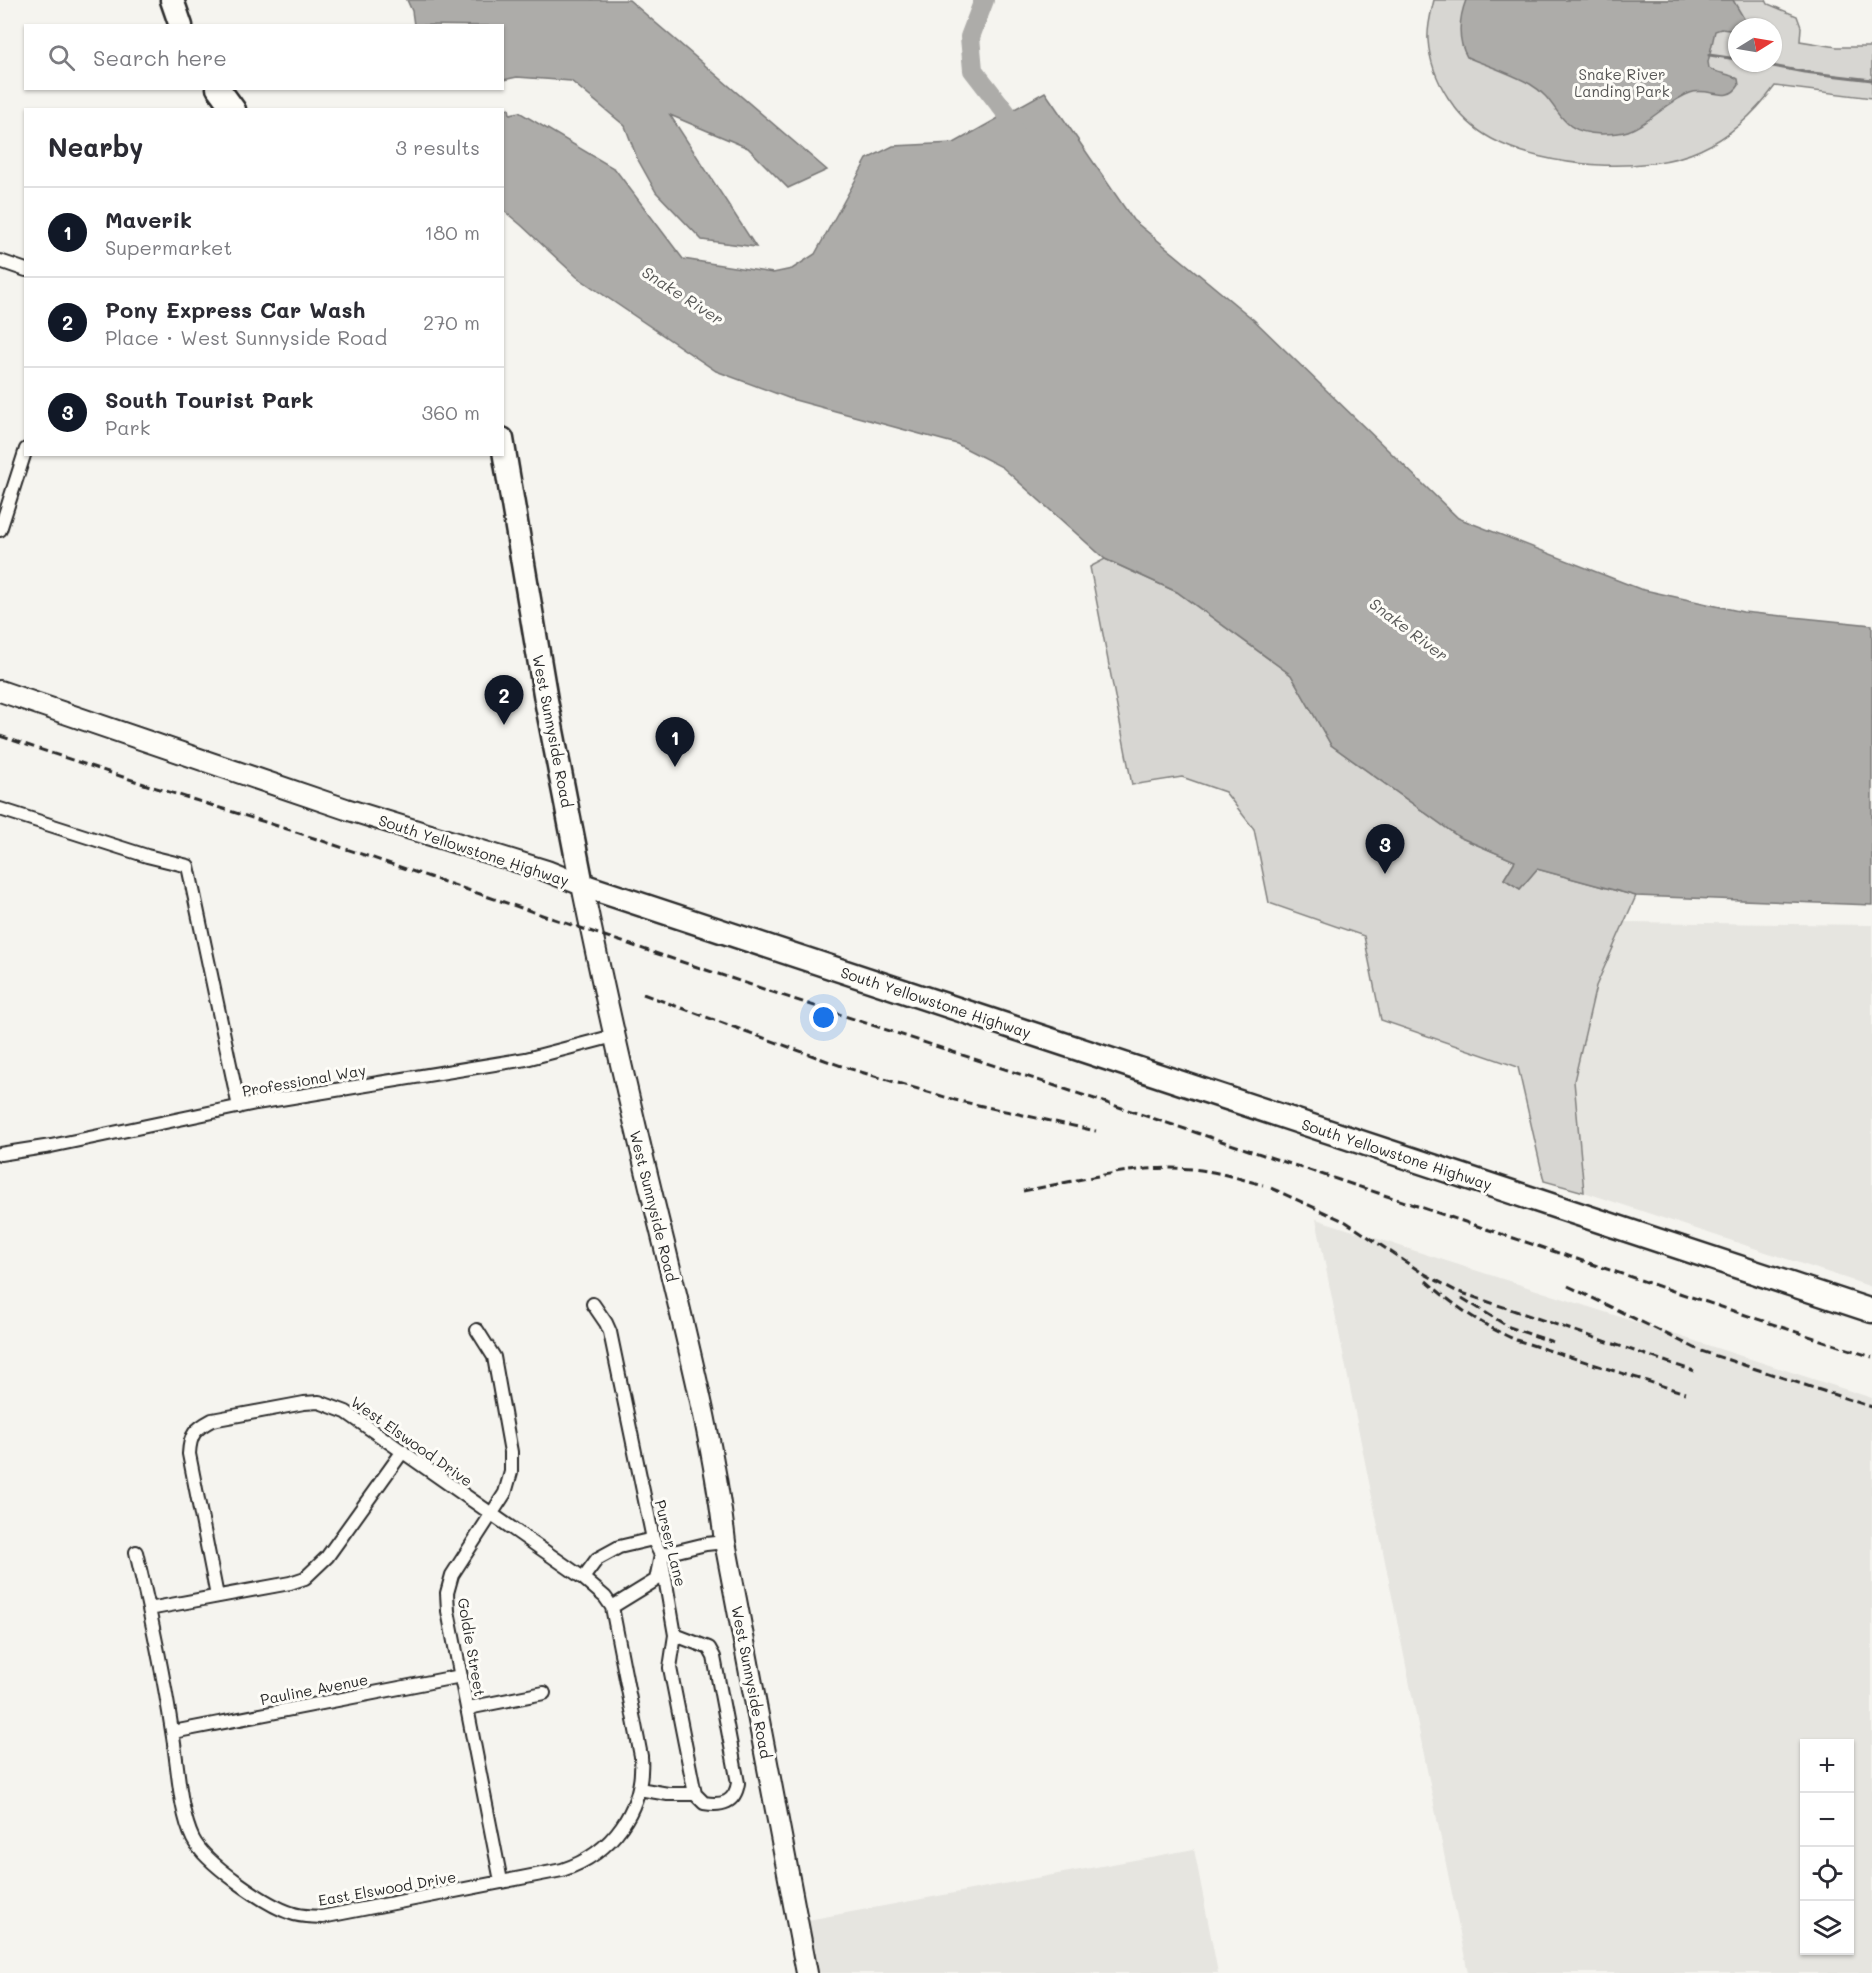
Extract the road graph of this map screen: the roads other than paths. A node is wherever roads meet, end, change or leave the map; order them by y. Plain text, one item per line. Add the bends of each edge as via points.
1 (172, 0) edge
2 (180, 24) edge
3 (219, 90) edge
4 (233, 108) edge
5 (0, 261) edge
6 (24, 269) edge
7 (504, 451) edge
8 (24, 455) edge
9 (0, 530) edge
10 (0, 691) edge
11 (0, 809) edge
12 (582, 885) junction
13 (614, 1036) junction
14 (239, 1107) junction
15 (0, 1154) edge
16 (593, 1304) dead end
17 (1872, 1311) edge
18 (477, 1330) dead end
19 (403, 1451) junction
20 (490, 1515) junction
21 (653, 1539) junction
22 (725, 1542) junction
23 (136, 1551) dead end
24 (662, 1555) junction
25 (583, 1578) junction
26 (217, 1596) junction
27 (612, 1607) junction
28 (149, 1610) junction
29 (675, 1635) junction
30 (461, 1676) junction
31 (544, 1693) dead end
32 (468, 1708) junction
33 (172, 1732) junction
34 (639, 1789) junction
35 (695, 1794) junction
36 (501, 1881) junction
37 (807, 1973) edge

1 - 2 highway
3 - 4 highway
5 - 6 street
7 - 12 highway, West Sunnyside Road
8 - 9 street
10 - 12 main road, South Yellowstone Highway
11 - 14 street via 188,866
12 - 13 main road, West Sunnyside Road
12 - 17 highway, South Yellowstone Highway
13 - 14 street, Professional Way via 526,1059
13 - 22 main road, West Sunnyside Road via 689,1349
14 - 15 street, Professional Way
16 - 21 street, Purser Lane via 610,1332
18 - 20 street, Goldie Street via 494,1357 511,1452 505,1493
19 - 20 street, West Elswood Drive
19 - 26 street via 327,1557 305,1578
19 - 26 street, West Elswood Drive via 346,1412 319,1402 212,1420 199,1427 189,1440 189,1454
20 - 25 street, West Elswood Drive
20 - 30 street, Goldie Street via 452,1575 447,1593
21 - 24 street, Purser Lane
21 - 25 street via 620,1547 597,1559
22 - 24 street
22 - 37 main road, West Sunnyside Road
23 - 28 street, East Elswood Drive
24 - 27 street via 656,1580
24 - 29 street, Purser Lane
25 - 27 street
26 - 28 street
27 - 34 street, East Elswood Drive via 641,1756
28 - 33 street, East Elswood Drive
29 - 35 street, Purser Lane via 670,1668
29 - 35 street via 710,1648 714,1657 738,1783 732,1799 722,1804 704,1803
30 - 32 street, Goldie Street
30 - 33 street, Pauline Avenue
31 - 32 street
32 - 36 street, Goldie Street
33 - 36 street, East Elswood Drive via 194,1840 205,1856 229,1876 288,1912 322,1917
34 - 35 street
34 - 36 street, East Elswood Drive via 625,1823 590,1859 562,1870

